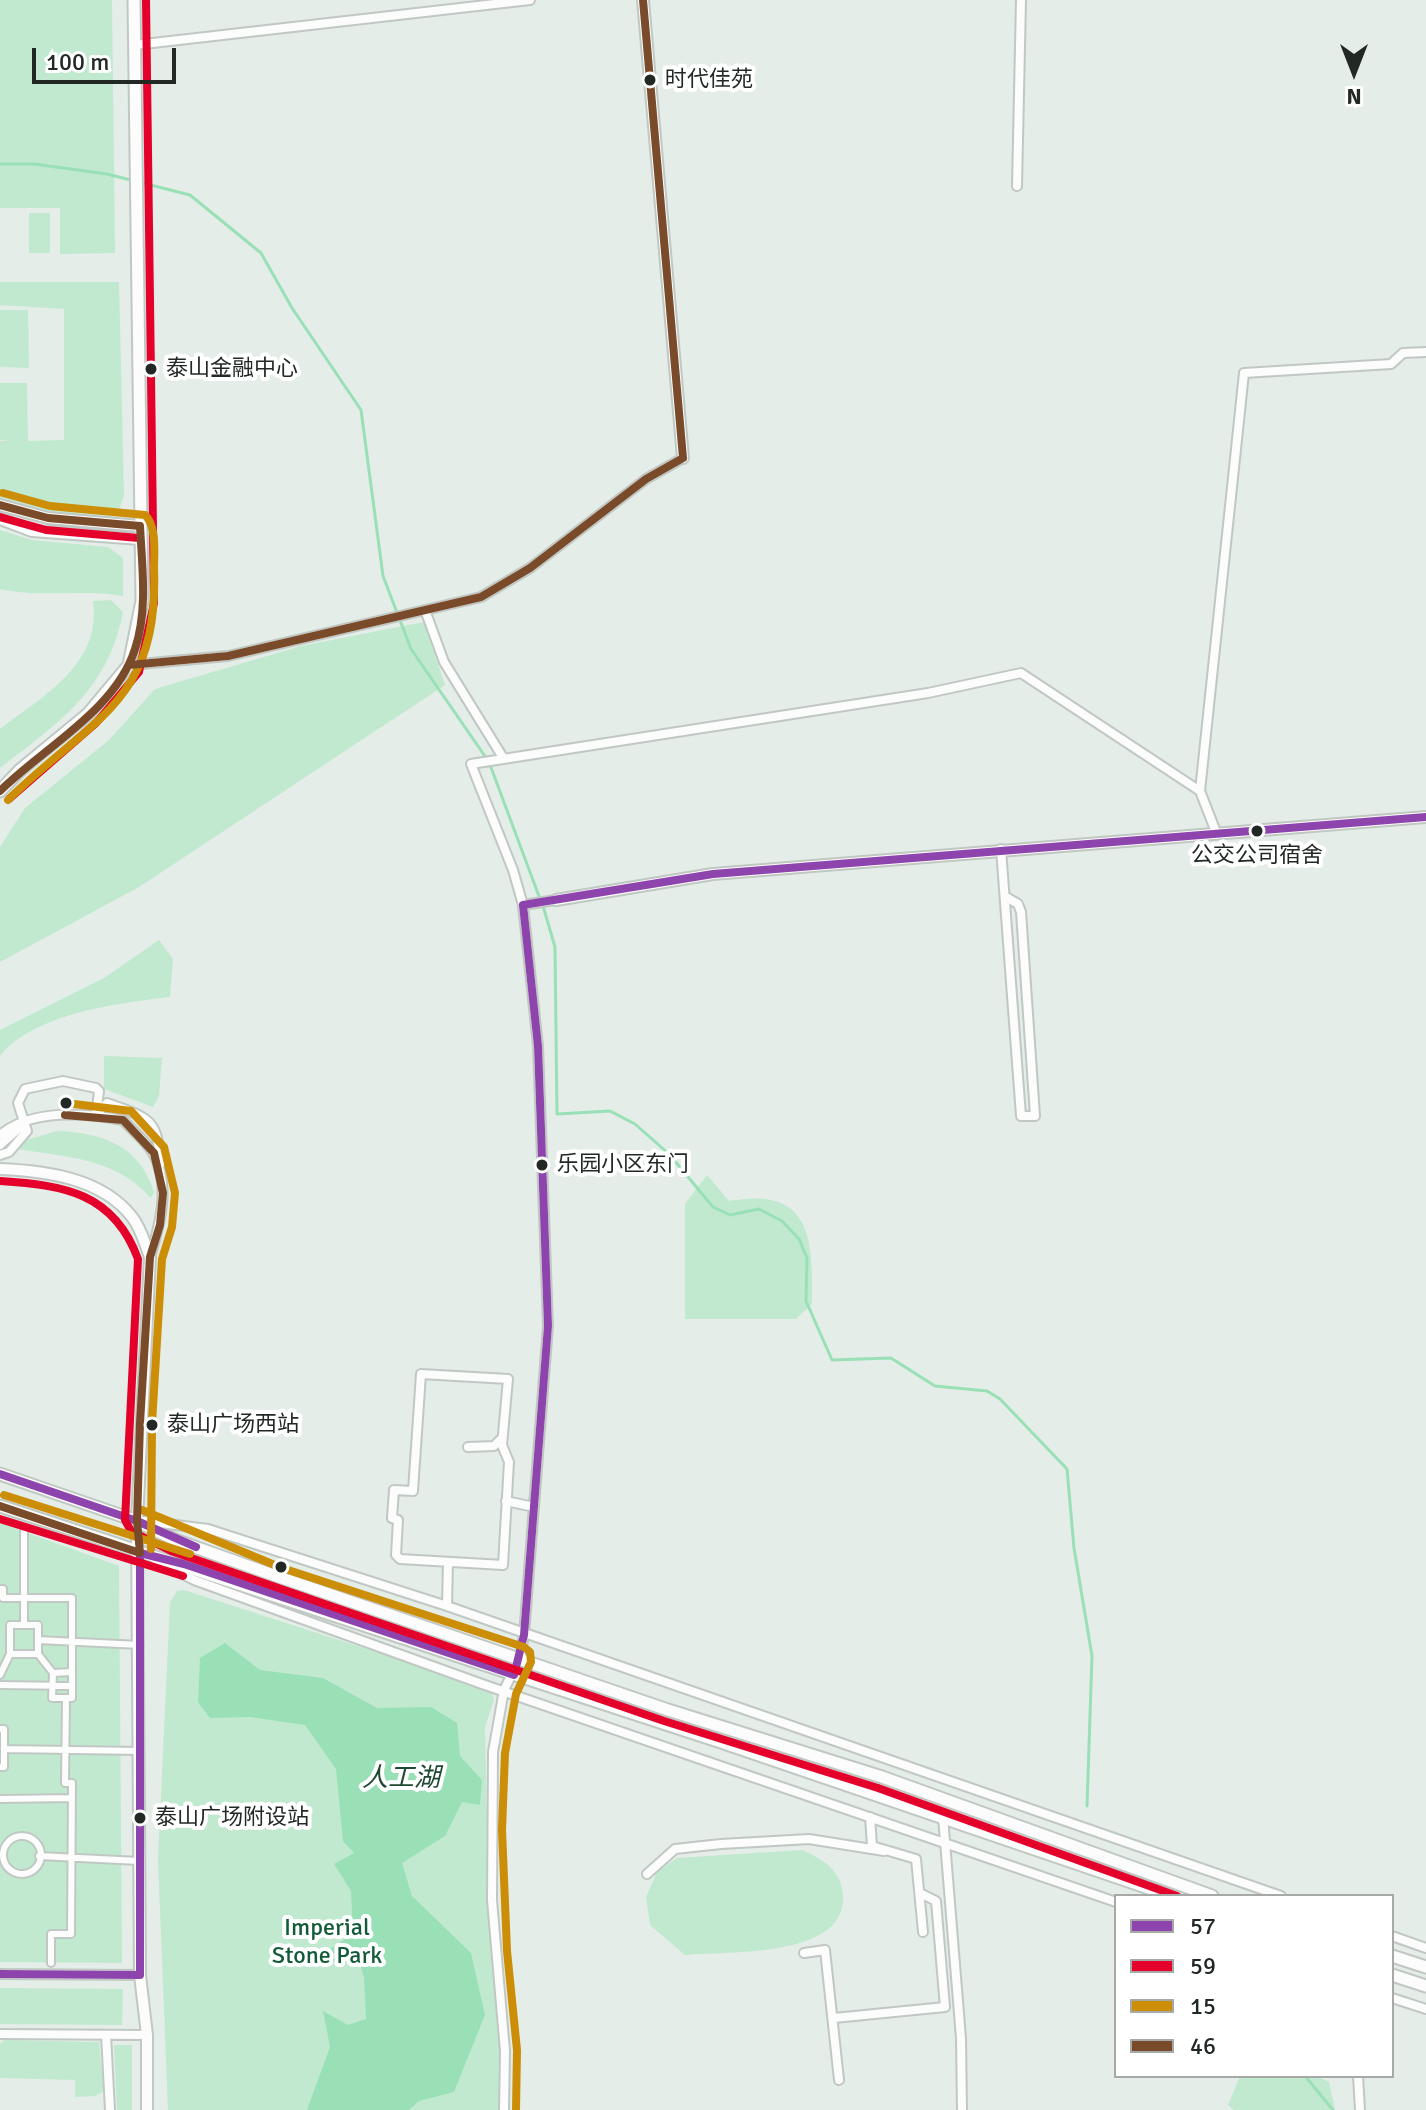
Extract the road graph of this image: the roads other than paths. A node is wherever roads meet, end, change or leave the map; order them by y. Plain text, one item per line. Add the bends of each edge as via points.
1 (134, 0) edge
2 (530, 0) edge
3 (643, 0) edge
4 (1021, 0) edge
5 (135, 45) junction
6 (1017, 186) dead end
7 (1426, 352) edge
8 (683, 458) joint
9 (0, 505) edge
10 (0, 519) edge
11 (140, 526) junction
12 (140, 539) junction
13 (425, 610) junction
14 (129, 665) junction
15 (498, 757) junction
16 (0, 791) edge
17 (1200, 791) junction
18 (1426, 817) edge
19 (1216, 832) junction
20 (1001, 849) junction
21 (1006, 897) junction
22 (556, 900) joint
23 (527, 905) junction
24 (96, 1115) junction
25 (26, 1122) junction
26 (0, 1135) edge
27 (0, 1145) edge
28 (0, 1155) edge
29 (0, 1169) edge
30 (161, 1185) junction
31 (150, 1257) junction
32 (502, 1438) junction
33 (468, 1447) dead end
34 (0, 1474) edge
35 (506, 1501) junction
36 (0, 1506) edge
37 (534, 1507) junction
38 (137, 1521) junction
39 (24, 1532) dead end
40 (140, 1553) junction
41 (448, 1562) junction
42 (0, 1589) edge
43 (24, 1598) junction
44 (447, 1606) junction
45 (24, 1625) junction
46 (524, 1635) junction
47 (72, 1639) junction
48 (0, 1640) edge
49 (10, 1640) junction
50 (38, 1640) junction
51 (140, 1645) junction
52 (10, 1654) junction
53 (38, 1654) junction
54 (520, 1658) junction
55 (72, 1672) junction
56 (53, 1673) junction
57 (0, 1675) edge
58 (514, 1675) junction
59 (0, 1685) edge
60 (53, 1685) junction
61 (72, 1686) junction
62 (504, 1690) junction
63 (66, 1698) junction
64 (0, 1729) edge
65 (4, 1749) junction
66 (65, 1750) junction
67 (140, 1751) junction
68 (0, 1767) edge
69 (71, 1798) junction
70 (0, 1799) edge
71 (870, 1817) junction
72 (943, 1817) junction
73 (947, 1844) junction
74 (858, 1845) junction
75 (872, 1846) junction
76 (884, 1851) junction
77 (3, 1856) edge
78 (39, 1856) junction
79 (71, 1858) junction
80 (140, 1861) junction
81 (647, 1874) dead end
82 (920, 1893) junction
83 (1166, 1894) edge
84 (1206, 1894) edge
85 (1275, 1894) edge
86 (1114, 1901) edge
87 (923, 1932) dead end
88 (1394, 1937) edge
89 (1426, 1948) edge
90 (804, 1953) dead end
91 (1394, 1957) edge
92 (51, 1963) dead end
93 (1426, 1967) edge
94 (0, 1974) edge
95 (140, 1975) junction
96 (1394, 1976) edge
97 (1426, 1986) edge
98 (1394, 1999) edge
99 (1426, 2009) edge
100 (834, 2018) junction
101 (0, 2034) edge
102 (106, 2035) junction
103 (147, 2035) junction
104 (1358, 2078) edge
105 (839, 2080) dead end
106 (110, 2110) edge
107 (147, 2110) edge
108 (504, 2110) edge
109 (962, 2110) edge
110 (1360, 2110) edge

1 - 5 main road
2 - 5 street
3 - 8 street
4 - 6 street
5 - 11 main road
7 - 17 street via 1403,353 1391,364 1244,373
8 - 13 street via 481,597
9 - 11 street via 48,518
10 - 12 street via 32,531
11 - 12 main road
12 - 14 main road via 142,601
13 - 14 street via 228,656
13 - 15 street via 444,662
14 - 16 main road via 88,714
15 - 17 street via 928,693 1021,673
15 - 23 street via 471,764
17 - 19 street
18 - 19 street
19 - 20 street
20 - 21 street
20 - 22 street via 713,874
21 - 21 street via 1021,1116 1035,1116 1021,912
22 - 23 street
23 - 37 street via 548,1326
24 - 25 street
24 - 25 street via 99,1091 63,1081 25,1089 18,1103
24 - 30 street via 123,1120 154,1153
24 - 30 street via 107,1103 145,1117 159,1135
25 - 26 street via 13,1124
25 - 27 street
25 - 28 street via 27,1131
29 - 31 street via 39,1171 115,1198 134,1219
30 - 31 street via 160,1225
31 - 38 street
32 - 33 street via 494,1446
32 - 35 street via 509,1462
32 - 41 street via 508,1379 421,1374 413,1491 394,1490 396,1555
34 - 38 main road
35 - 37 street
35 - 41 street via 503,1565
36 - 40 main road
37 - 46 street
38 - 40 street
38 - 44 street via 208,1529
38 - 54 main road via 175,1540
39 - 43 street
40 - 51 street
40 - 58 main road
40 - 62 street via 194,1580
41 - 44 street
42 - 43 street via 3,1598
43 - 45 street
43 - 47 street via 72,1598
44 - 46 street
45 - 49 street via 10,1625
45 - 50 street via 38,1625
46 - 54 street
46 - 85 street
47 - 50 street
47 - 51 street
47 - 55 street
48 - 49 street
49 - 52 street
50 - 53 street
51 - 67 street
52 - 53 street
52 - 57 street
53 - 56 street
54 - 58 street
54 - 84 main road via 882,1777
55 - 56 street
55 - 61 street
56 - 60 street
58 - 62 street
58 - 72 main road
59 - 60 street
60 - 61 street
60 - 63 street via 52,1698
61 - 63 street via 72,1698
62 - 71 street
62 - 108 street via 493,1752 490,1830
63 - 66 street
64 - 65 street
65 - 66 street
65 - 68 street
66 - 67 street
66 - 69 street via 65,1783 72,1783
67 - 80 street
69 - 70 street
69 - 79 street
71 - 73 street
71 - 75 street
72 - 73 street
72 - 83 main road
73 - 86 street
73 - 109 street
74 - 75 street
74 - 76 street
74 - 81 street via 809,1839 675,1849
75 - 76 street
76 - 82 street via 916,1859
77 - 78 street via 13,1874 31,1874 39,1867
77 - 78 street via 12,1837 32,1837
78 - 79 street
79 - 80 street
79 - 92 street via 71,1934 51,1934
80 - 95 street
82 - 87 street
82 - 100 street via 936,1901 945,2007
88 - 89 street
90 - 100 street via 825,1950
91 - 93 main road
94 - 95 street
95 - 103 street
96 - 97 main road
98 - 99 street
100 - 105 street
101 - 102 street
102 - 103 street
102 - 106 street
103 - 107 street
104 - 110 street

